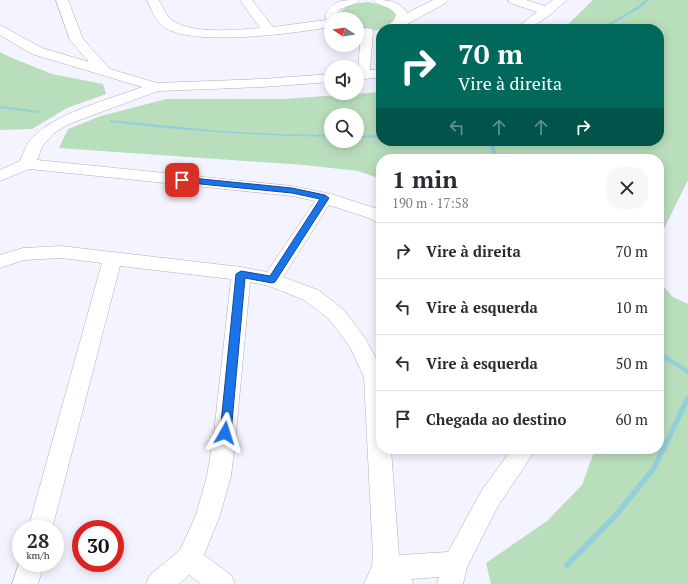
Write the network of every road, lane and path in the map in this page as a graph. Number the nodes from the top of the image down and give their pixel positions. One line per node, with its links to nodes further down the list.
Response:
1 (62, 0): 22 (street)
2 (153, 0): 20 (street)
3 (246, 0): 20 (street)
4 (353, 0): 9 (street)
5 (378, 0): 10 (street)
6 (442, 0): 11 (street)
7 (514, 0): 12 (street)
8 (561, 0): 12 (street)
9 (339, 2): 13 (street)
10 (397, 7): 11 (street); 15 (street)
11 (429, 7): 16 (street)
12 (546, 11): 17 (street)
13 (332, 12)
14 (324, 24): 20 (street)
15 (395, 24)
16 (398, 24)
17 (528, 24)
18 (0, 29): 23 (street)
19 (376, 31): 21 (street)
20 (270, 32)
21 (364, 32)
22 (68, 43): 23 (street); 24 (street)
23 (37, 51): 24 (street)
24 (107, 72): 28 (street)
25 (376, 73): 26 (street)
26 (364, 75)
27 (324, 79): 28 (street)
28 (156, 87): 29 (street)
29 (26, 164): 30 (street); 31 (street)
30 (0, 176)
31 (325, 198): 32 (street); 36 (street)
32 (376, 215)
33 (114, 258): 34 (street); 35 (street); 40 (street)
34 (1, 260)
35 (241, 274): 36 (street); 41 (street)
36 (272, 280): 37 (street)
37 (376, 393)
38 (380, 454): 44 (street)
39 (521, 454): 43 (street)
40 (42, 520)
41 (189, 559): 46 (street); 47 (street)
42 (28, 572): 45 (street)
43 (452, 574): 44 (street)
44 (389, 576)
45 (25, 584)
46 (159, 584)
47 (222, 584)

